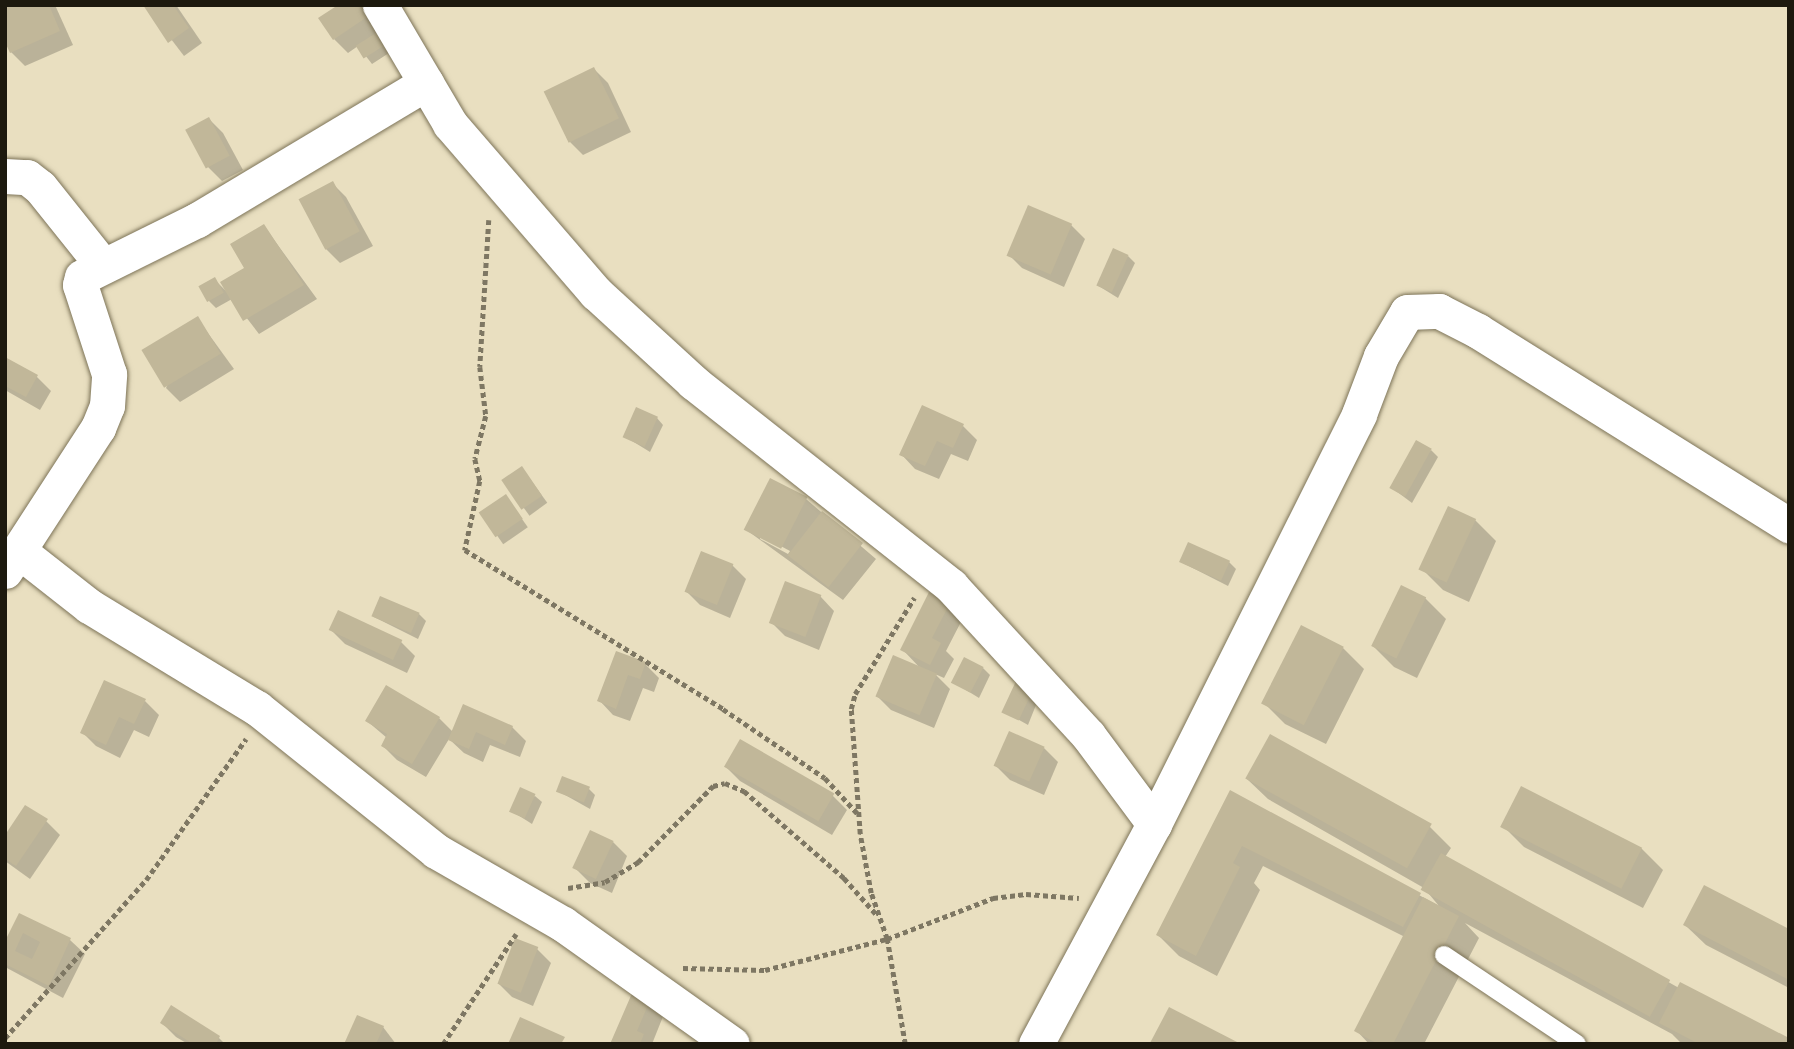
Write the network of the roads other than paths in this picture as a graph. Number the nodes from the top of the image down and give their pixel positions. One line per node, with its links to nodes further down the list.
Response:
1 (380, 5): 2 (street)
2 (426, 83): 4 (street); 7 (street)
3 (5, 176): 4 (street)
4 (103, 266): 6 (street)
5 (1785, 517): 7 (street)
6 (12, 561): 9 (street)
7 (1154, 824): 10 (street)
8 (1444, 955): 11 (lane)
9 (732, 1044)
10 (1036, 1044)
11 (1577, 1044)

